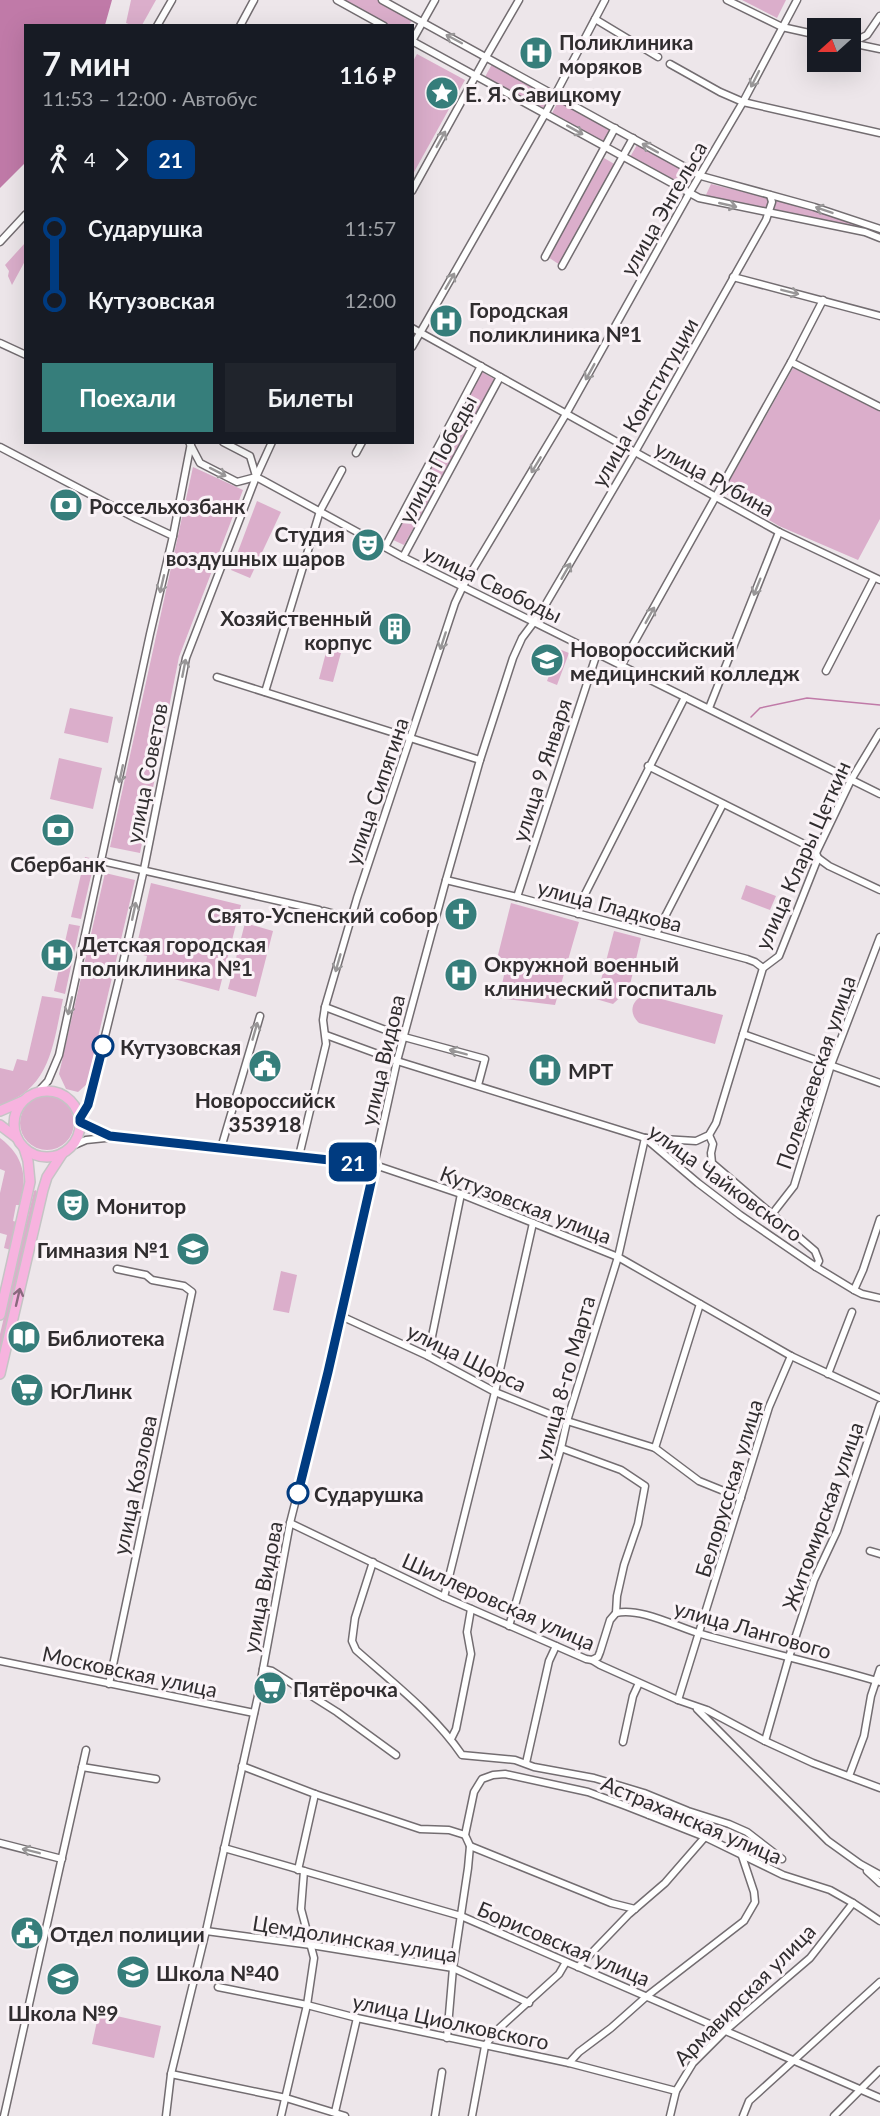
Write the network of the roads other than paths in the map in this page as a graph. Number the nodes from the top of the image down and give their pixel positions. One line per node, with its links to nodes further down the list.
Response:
1 (172, 0): 13 (street)
2 (254, 0): 14 (street)
3 (337, 0): 15 (street)
4 (382, 0): 12 (street)
5 (435, 0): 12 (street)
6 (519, 0): 23 (street)
7 (605, 0): 11 (street)
8 (727, 0): 16 (street)
9 (797, 0): 16 (street, улица Энгельса)
10 (880, 16): 19 (street)
11 (595, 19): 24 (street); 27 (street)
12 (423, 22): 18 (street); 23 (street, one-way to 12)
13 (158, 24)
14 (241, 24)
15 (380, 24)
16 (782, 27): 17 (street); 28 (street, улица Энгельса, one-way to 28)
17 (807, 33)
18 (414, 38)
19 (861, 38)
20 (414, 42): 26 (street)
21 (861, 45): 22 (street)
22 (880, 49)
23 (486, 57): 26 (street); 27 (street)
24 (658, 57)
25 (670, 64): 28 (street)
26 (475, 76): 29 (street); 36 (street, one-way to 26)
27 (555, 95): 29 (street); 30 (street)
28 (743, 102): 31 (street); 35 (street, улица Энгельса)
29 (545, 114): 33 (street, one-way to 33); 50 (street, one-way to 29)
30 (615, 128): 32 (street); 33 (street)
31 (880, 133)
32 (633, 138): 34 (street); 35 (street, one-way to 32)
33 (605, 146): 34 (street); 44 (street)
34 (624, 156): 37 (street); 45 (street)
35 (701, 176): 37 (street, улица Энгельса); 38 (street)
36 (414, 187)
37 (690, 192): 39 (street, one-way to 39); 58 (street, улица Энгельса, one-way to 58)
38 (770, 195): 39 (street, улица Конституции); 41 (street, one-way to 38)
39 (768, 214): 42 (street); 46 (street, улица Конституции)
40 (24, 216): 43 (street)
41 (880, 229)
42 (880, 237)
43 (0, 242)
44 (545, 257)
45 (562, 266)
46 (733, 277): 47 (street, one-way to 47); 65 (street, улица Конституции)
47 (823, 300): 48 (street); 54 (street)
48 (880, 316)
49 (414, 329): 50 (street, улица Рубина)
50 (421, 332): 52 (street); 55 (street, улица Рубина)
51 (0, 343): 53 (street)
52 (414, 344)
53 (24, 355)
54 (791, 362): 57 (street); 69 (street)
55 (482, 366): 56 (street, улица Рубина); 73 (street, улица Победы)
56 (500, 377): 58 (street, улица Рубина); 74 (street, улица Победы)
57 (880, 407)
58 (566, 414): 65 (street, улица Рубина); 76 (street, улица Энгельса, one-way to 76)
59 (192, 444): 68 (street, улица Свободы, one-way to 68)
60 (192, 444): 72 (street, улица Советов)
61 (227, 444): 68 (street)
62 (271, 444): 68 (street, улица Советов)
63 (361, 444): 66 (street)
64 (0, 447): 72 (street)
65 (635, 452): 69 (street, улица Рубина); 77 (street, улица Конституции, one-way to 65)
66 (356, 453)
67 (342, 470): 70 (street)
68 (256, 477): 70 (street, улица Свободы); 94 (street, улица Советов, one-way to 68)
69 (716, 497): 71 (street, улица Рубина); 79 (street, one-way to 69)
70 (320, 511): 73 (street, улица Свободы); 82 (street)
71 (779, 532): 75 (street, улица Рубина); 84 (street, one-way to 84)
72 (173, 536): 93 (street, улица Советов, one-way to 93)
73 (385, 547): 74 (street, улица Свободы)
74 (403, 557): 76 (street, улица Свободы)
75 (877, 579): 80 (street)
76 (463, 586): 77 (street, улица Свободы); 86 (street, улица Сипягина, one-way to 86)
77 (536, 621): 78 (street, улица Свободы); 87 (street, улица Видова)
78 (597, 653): 79 (street, улица Свободы); 97 (street, улица 9 Января)
79 (621, 666): 83 (street, улица Свободы)
80 (826, 671)
81 (217, 677): 82 (street)
82 (265, 692): 86 (street)
83 (685, 697): 84 (street, улица Свободы); 88 (street)
84 (709, 708): 89 (street, улица Свободы)
85 (880, 732): 89 (street, улица Клары Цеткин)
86 (412, 738): 87 (street); 99 (street, улица Сипягина)
87 (480, 760): 95 (street, улица Видова)
88 (648, 766): 91 (street); 98 (street)
89 (851, 780): 90 (street, улица Свободы); 92 (street, улица Клары Цеткин)
90 (880, 794)
91 (723, 804): 92 (street); 100 (street)
92 (817, 855): 96 (street); 102 (street, улица Клары Цеткин)
93 (102, 861): 94 (street); 112 (street, улица Советов, one-way to 112)
94 (144, 869): 99 (street); 114 (street, улица Советов, one-way to 94)
95 (446, 880): 97 (street, улица Гладкова); 107 (street, улица Видова)
96 (880, 890)
97 (517, 897): 98 (street, улица Гладкова)
98 (578, 914): 100 (street, улица Гладкова)
99 (350, 918): 103 (street, улица Сипягина, one-way to 103)
100 (656, 934): 102 (street, улица Гладкова)
101 (880, 937): 109 (street, Полежаевская улица)
102 (763, 968): 105 (street, улица Клары Цеткин)
103 (325, 1007): 106 (street); 107 (street)
104 (260, 1016): 121 (street, one-way to 104)
105 (743, 1034): 109 (street); 116 (street, улица Клары Цеткин)
106 (326, 1035): 108 (street, улица Чайковского); 123 (street)
107 (404, 1037): 108 (street, улица Видова); 111 (street, one-way to 107)
108 (397, 1061): 111 (street, улица Чайковского); 124 (street, улица Видова)
109 (831, 1065): 110 (street); 126 (street, Полежаевская улица)
110 (880, 1083)
111 (478, 1085): 118 (street, улица Чайковского)
112 (32, 1096): 113 (highway); 114 (highway); 119 (highway)
113 (0, 1111)
114 (80, 1120): 120 (highway); 120 (street)
115 (0, 1125): 119 (highway)
116 (709, 1135): 118 (street); 126 (street, улица Чайковского)
117 (129, 1138): 121 (street, Кутузовская улица)
118 (645, 1138): 129 (street, улица 8-го Марта); 130 (street, улица Чайковского)
119 (22, 1144): 122 (highway); 136 (highway)
120 (72, 1146): 122 (highway)
121 (221, 1148): 123 (street, Кутузовская улица)
122 (62, 1154): 140 (highway, one-way to 122)
123 (299, 1156): 124 (street, Кутузовская улица)
124 (375, 1165): 125 (street, Кутузовская улица); 137 (street, улица Видова)
125 (461, 1194): 128 (street, Кутузовская улица); 138 (street)
126 (773, 1213): 130 (street, улица Чайковского)
127 (880, 1219): 132 (street)
128 (533, 1223): 129 (street, Кутузовская улица); 142 (street)
129 (618, 1257): 134 (street, Кутузовская улица); 145 (street, улица 8-го Марта)
130 (816, 1267): 132 (street, улица Чайковского)
131 (117, 1269): 166 (street, улица Козлова)
132 (854, 1290): 133 (street, улица Чайковского)
133 (880, 1298)
134 (700, 1304): 139 (street, Кутузовская улица); 147 (street)
135 (852, 1312): 141 (street)
136 (0, 1315)
137 (341, 1316): 138 (street, улица Щорса); 149 (street, улица Видова)
138 (428, 1356): 142 (street, улица Щорса)
139 (791, 1356): 141 (street, Кутузовская улица); 148 (street, Белорусская улица)
140 (0, 1374)
141 (828, 1374): 143 (street, Кутузовская улица)
142 (495, 1392): 145 (street, улица Щорса); 153 (street)
143 (880, 1398)
144 (880, 1405): 159 (street, Житомирская улица)
145 (567, 1421): 146 (street, улица 8-го Марта); 147 (street, улица Щорса)
146 (561, 1448): 155 (street); 156 (street, улица 8-го Марта)
147 (655, 1448): 148 (street, улица Щорса)
148 (741, 1498): 157 (street, Белорусская улица)
149 (290, 1523): 152 (street, Шиллеровская улица); 162 (street, улица Видова)
150 (870, 1551): 151 (street)
151 (880, 1554)
152 (373, 1562): 153 (street, Шиллеровская улица); 170 (street, Астраханская улица)
153 (444, 1597): 154 (street, Шиллеровская улица)
154 (471, 1609): 156 (street, Шиллеровская улица); 170 (street)
155 (616, 1613): 157 (street, улица Лангового); 160 (street)
156 (509, 1626): 158 (street, Шиллеровская улица)
157 (700, 1633): 159 (street, улица Лангового); 167 (street, Белорусская улица)
158 (556, 1646): 160 (street, Шиллеровская улица); 175 (street)
159 (789, 1657): 164 (street, улица Лангового); 171 (street, Житомирская улица)
160 (592, 1660): 165 (street, Шиллеровская улица)
161 (0, 1661): 166 (street, Московская улица)
162 (263, 1669): 169 (street, улица Видова); 174 (street)
163 (880, 1669): 164 (street)
164 (878, 1681): 178 (street)
165 (639, 1683): 167 (street, Шиллеровская улица); 172 (street)
166 (108, 1684): 169 (street, Московская улица)
167 (678, 1700): 168 (street, Шиллеровская улица)
168 (696, 1708): 171 (street, Шиллеровская улица); 192 (street, Шиллеровская улица)
169 (254, 1713): 176 (street, улица Видова)
170 (451, 1739): 175 (street, Астраханская улица)
171 (765, 1741): 178 (street, Шиллеровская улица)
172 (623, 1742)
173 (86, 1750): 177 (street)
174 (396, 1755)
175 (526, 1763): 182 (street, Астраханская улица)
176 (242, 1766): 181 (street); 188 (street, улица Видова)
177 (82, 1767): 179 (street); 190 (street)
178 (849, 1776): 180 (street, Шиллеровская улица)
179 (156, 1779)
180 (880, 1788)
181 (315, 1794): 184 (street); 193 (street)
182 (657, 1800): 183 (street); 191 (street, Астраханская улица)
183 (649, 1815): 184 (street, Астраханская улица); 185 (street, Астраханская улица)
184 (465, 1835): 187 (street)
185 (705, 1837): 189 (street, Астраханская улица); 197 (street)
186 (0, 1843): 190 (street, one-way to 186)
187 (470, 1846): 197 (street); 198 (street)
188 (224, 1848): 193 (street, Борисовская улица); 200 (street, улица Видова)
189 (742, 1855): 196 (street, Астраханская улица); 207 (street)
190 (62, 1859): 224 (street)
191 (782, 1859)
192 (860, 1864): 194 (street); 195 (street)
193 (301, 1871): 198 (street, Борисовская улица); 201 (street)
194 (880, 1875)
195 (880, 1883)
196 (853, 1902): 199 (street, Астраханская улица); 211 (street, Армавирская улица)
197 (635, 1909): 203 (street)
198 (461, 1916): 202 (street, Борисовская улица); 204 (street)
199 (880, 1921)
200 (206, 1931): 201 (street, Цемдолинская улица); 218 (street, улица Видова)
201 (311, 1945): 204 (street, Цемдолинская улица); 209 (street)
202 (566, 1962): 203 (street, Борисовская улица); 208 (street)
203 (578, 1967): 207 (street, Борисовская улица)
204 (453, 1968): 208 (street, Цемдолинская улица); 212 (street)
205 (880, 1982): 214 (street)
206 (219, 1987): 209 (street, улица Циолковского)
207 (647, 1996): 211 (street, Борисовская улица); 215 (street)
208 (529, 2003): 213 (street)
209 (307, 2005): 210 (street, улица Циолковского); 221 (street)
210 (357, 2018): 212 (street, улица Циолковского); 223 (street)
211 (726, 2030): 214 (street, Борисовская улица); 220 (street, Армавирская улица)
212 (447, 2038): 213 (street, улица Циолковского)
213 (485, 2046): 215 (street, улица Циолковского); 229 (street)
214 (795, 2060): 219 (street, Борисовская улица); 231 (street)
215 (569, 2063): 220 (street, улица Циолковского)
216 (880, 2070): 219 (street)
217 (442, 2072): 228 (street)
218 (171, 2074): 221 (street); 225 (street, улица Видова)
219 (860, 2089): 222 (street, Борисовская улица); 232 (street)
220 (676, 2091): 230 (street, Армавирская улица)
221 (286, 2098): 223 (street); 226 (street)
222 (880, 2098)
223 (335, 2112): 227 (street)
224 (4, 2116)
225 (166, 2116)
226 (281, 2116)
227 (344, 2116)
228 (435, 2116)
229 (472, 2116)
230 (670, 2116)
231 (743, 2116)
232 (834, 2116)

